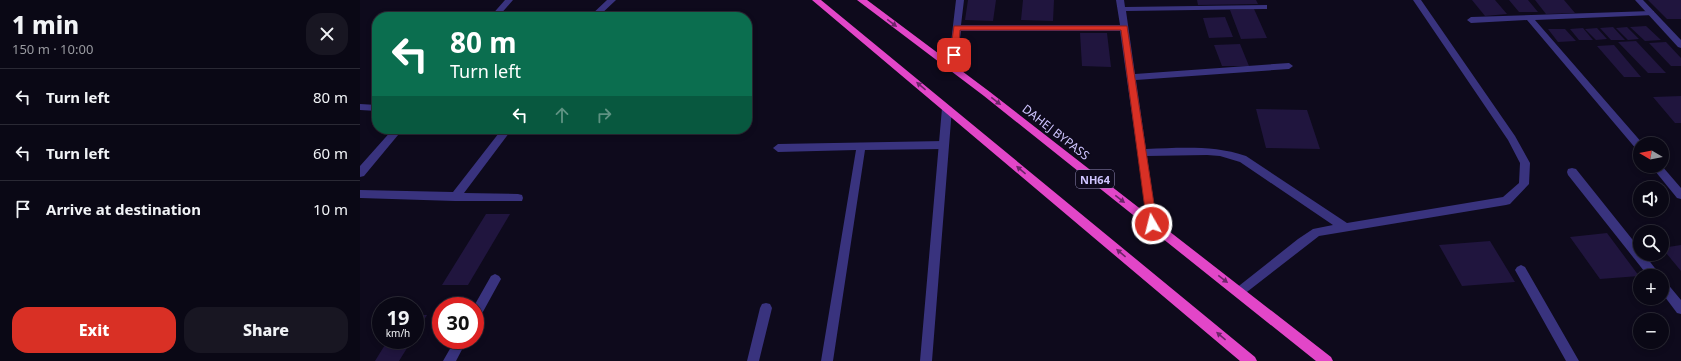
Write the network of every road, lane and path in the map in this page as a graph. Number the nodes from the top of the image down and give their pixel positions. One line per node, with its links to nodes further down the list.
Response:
1 (509, 0): 10 (street)
2 (612, 0): 11 (street)
3 (816, 0): 23 (highway, one-way to 3)
4 (861, 0): 19 (highway, DAHEJ BYPASS / NH64, one-way to 19)
5 (960, 0): 15 (street)
6 (1417, 0): 39 (street)
7 (1639, 0): 12 (street)
8 (1121, 4): 9 (street); 16 (street)
9 (1264, 7)
10 (498, 12)
11 (599, 12)
12 (1651, 13): 13 (street); 17 (street)
13 (1529, 18): 14 (street); 26 (street)
14 (1471, 20)
15 (957, 28): 16 (street); 19 (street)
16 (1124, 28): 20 (street)
17 (1681, 45)
18 (1289, 66): 20 (street)
19 (952, 68): 38 (highway, DAHEJ BYPASS / NH64, one-way to 38)
20 (1131, 77): 30 (street)
21 (360, 107): 22 (street)
22 (372, 108)
23 (947, 108): 27 (street); 53 (highway, one-way to 23)
24 (394, 134): 32 (street)
25 (502, 134): 36 (street)
26 (1633, 139)
27 (944, 145): 28 (street); 52 (street)
28 (861, 146): 29 (street); 51 (street)
29 (778, 148)
30 (1142, 153): 38 (street); 39 (street)
31 (1572, 172): 40 (street)
32 (360, 173)
33 (1662, 173): 35 (street)
34 (360, 194): 36 (street)
35 (1681, 195)
36 (455, 197): 37 (street)
37 (518, 198)
38 (1152, 224): 43 (highway, DAHEJ BYPASS / NH64, one-way to 43)
39 (1346, 228): 43 (street)
40 (1649, 269)
41 (1521, 270): 55 (street)
42 (495, 278): 45 (street)
43 (1239, 292): 54 (highway, DAHEJ BYPASS / NH64)
44 (1669, 292): 46 (street)
45 (484, 298)
46 (1679, 303)
47 (766, 308): 50 (street)
48 (456, 349): 49 (street)
49 (449, 361)
50 (753, 361)
51 (827, 361)
52 (926, 361)
53 (1250, 361)
54 (1326, 361)
55 (1573, 361)

